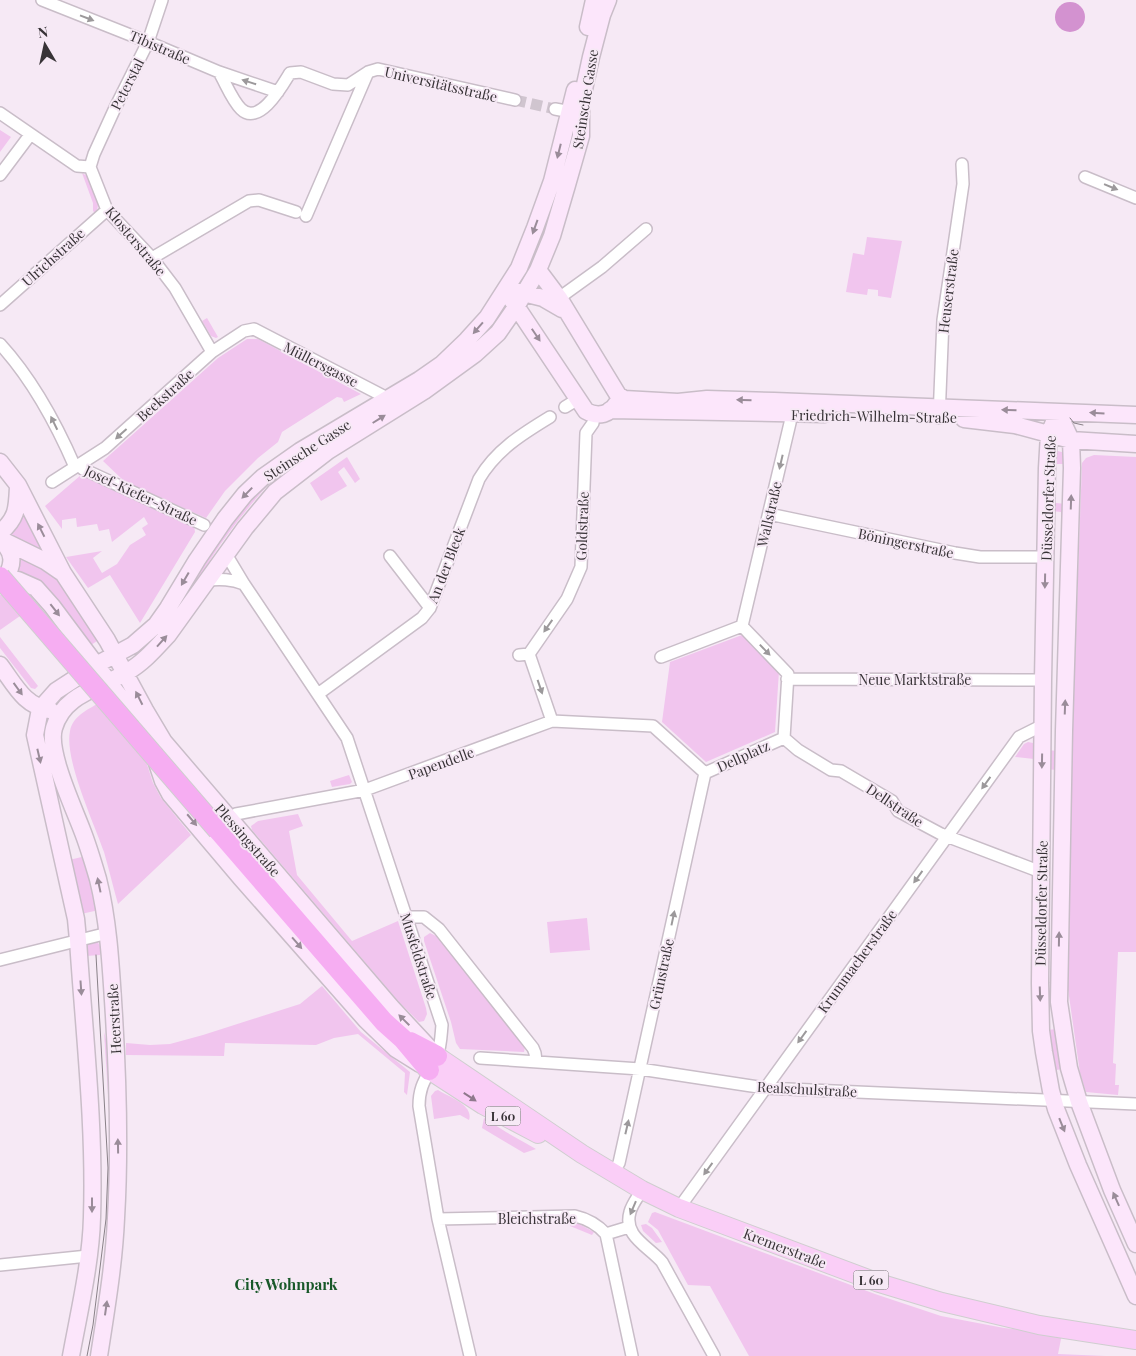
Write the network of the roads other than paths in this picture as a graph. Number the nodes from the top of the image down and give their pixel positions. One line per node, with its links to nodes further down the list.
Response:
1 (42, 0): 5 (street, Tibistraße, one-way to 5)
2 (162, 0): 5 (street, Peterstal)
3 (594, 0): 10 (main road, Steinsche Gasse)
4 (608, 0): 10 (main road, Steinsche Gasse)
5 (148, 42): 6 (street, Tibistraße); 14 (street, Peterstal)
6 (219, 72): 8 (street, Tibistraße, one-way to 6); 8 (street)
7 (368, 72): 8 (street); 9 (street, Universitätsstraße); 20 (street)
8 (278, 92)
9 (515, 100)
10 (568, 111): 21 (main road, Steinsche Gasse); 22 (main road, Steinsche Gasse, one-way to 22)
11 (0, 114): 12 (street)
12 (30, 135): 14 (street); 15 (street)
13 (962, 164): 35 (street, Heuserstraße)
14 (90, 167): 18 (street, Klosterstraße)
15 (0, 175)
16 (1085, 177): 17 (street, one-way to 17)
17 (1136, 198)
18 (107, 210): 20 (street, Klosterstraße); 24 (street, Ulrichstraße)
19 (646, 229): 25 (street)
20 (152, 258): 29 (street, Klosterstraße)
21 (538, 270): 23 (main road, Steinsche Gasse); 25 (main road)
22 (507, 289): 23 (main road); 26 (main road); 31 (main road, Steinsche Gasse, one-way to 31)
23 (525, 293): 25 (main road); 26 (main road, Steinsche Gasse)
24 (0, 305)
25 (562, 305): 30 (main road)
26 (516, 308): 34 (main road, one-way to 34); 50 (main road, Steinsche Gasse, one-way to 26)
27 (254, 329): 29 (street, Beekstraße); 31 (street, Müllersgasse)
28 (0, 344): 42 (street, one-way to 28)
29 (212, 352): 42 (street, Beekstraße, one-way to 42)
30 (621, 397): 32 (main road, Friedrich-Wilhelm-Straße, one-way to 30); 34 (main road)
31 (388, 398): 59 (main road, Steinsche Gasse, one-way to 59)
32 (792, 408): 34 (main road, Friedrich-Wilhelm-Straße); 35 (main road, Friedrich-Wilhelm-Straße); 45 (street, Wallstraße, one-way to 45)
33 (1058, 412): 35 (main road, Friedrich-Wilhelm-Straße, one-way to 35); 36 (main road, Friedrich-Wilhelm-Straße, one-way to 33); 38 (main road, Düsseldorfer Straße); 39 (main road, Düsseldorfer Straße)
34 (602, 413): 70 (street, Goldstraße, one-way to 70)
35 (939, 413): 38 (main road, Friedrich-Wilhelm-Straße)
36 (1136, 415)
37 (550, 417): 57 (street, An der Bleek)
38 (1049, 434): 39 (main road, Friedrich-Wilhelm-Straße); 52 (main road, Düsseldorfer Straße)
39 (1071, 440): 40 (main road, Friedrich-Wilhelm-Straße); 89 (main road, Düsseldorfer Straße, one-way to 39)
40 (1136, 444)
41 (0, 462): 44 (main road, L 60)
42 (76, 466): 43 (street, Beekstraße); 46 (street, Josef-Kiefer-Straße)
43 (52, 482)
44 (18, 485): 47 (main road); 53 (main road, Plessingstraße / L 60, one-way to 44)
45 (769, 514): 52 (street, Böningerstraße); 58 (street, Wallstraße)
46 (204, 524)
47 (0, 533)
48 (0, 540): 53 (main road, Plessingstraße); 54 (main road)
49 (0, 545): 54 (main road)
50 (226, 554): 55 (main road, Steinsche Gasse); 56 (street, Musfeldstraße)
51 (390, 556): 57 (street)
52 (1046, 557): 65 (main road, Düsseldorfer Straße, one-way to 65)
53 (63, 573): 59 (main road, Plessingstraße / L 60)
54 (1, 576): 61 (main road, one-way to 61); 76 (highway, Plessingstraße, bridge)
55 (207, 580): 56 (street); 63 (main road, Steinsche Gasse, one-way to 55)
56 (244, 584): 67 (street, Musfeldstraße)
57 (430, 608): 67 (street, An der Bleek)
58 (742, 626): 60 (street); 64 (street, one-way to 64)
59 (116, 654): 61 (main road, Steinsche Gasse); 63 (main road, Plessingstraße / L 60)
60 (661, 656)
61 (96, 665): 66 (main road); 68 (main road, Steinsche Gasse)
62 (1, 668): 68 (main road, one-way to 68)
63 (126, 673): 66 (main road, Steinsche Gasse); 76 (main road, Plessingstraße / L 60, one-way to 63)
64 (788, 676): 65 (street, Neue Marktstraße); 73 (street, Dellplatz)
65 (1043, 680): 71 (main road, Düsseldorfer Straße)
66 (108, 682): 69 (main road, Steinsche Gasse); 85 (main road, L 60, one-way to 85)
67 (318, 694): 75 (street, Musfeldstraße)
68 (40, 708): 69 (main road); 81 (main road, one-way to 81)
69 (60, 712): 80 (main road, Heerstraße, one-way to 69)
70 (552, 721): 72 (street, Papendelle); 75 (street, Papendelle)
71 (1043, 725): 77 (street, Krummacherstraße, one-way to 77); 78 (main road, Düsseldorfer Straße, one-way to 78)
72 (652, 726): 74 (street, Dellplatz)
73 (784, 738): 74 (street, Dellplatz); 77 (street, Dellstraße)
74 (705, 773): 86 (street, Grünstraße, one-way to 74)
75 (365, 790): 76 (street, Papendelle); 79 (street, Musfeldstraße)
76 (223, 824): 85 (main road, Plessingstraße / L 60, one-way to 76); 85 (highway, Plessingstraße)
77 (947, 837): 78 (street, Dellstraße); 87 (street, Krummacherstraße, one-way to 87)
78 (1041, 872): 88 (main road, Düsseldorfer Straße, one-way to 88)
79 (406, 917): 84 (street); 85 (street, Musfeldstraße)
80 (108, 933): 81 (street); 105 (main road, Heerstraße, one-way to 80)
81 (78, 940): 82 (street); 98 (main road, one-way to 98)
82 (0, 960)
83 (480, 1058): 84 (street, Realschulstraße)
84 (536, 1061): 86 (street, Realschulstraße)
85 (433, 1063): 91 (main road, Kremerstraße / L 60); 94 (street, Musfeldstraße)
86 (640, 1068): 87 (street, Realschulstraße); 91 (street, Grünstraße, one-way to 86)
87 (765, 1088): 88 (street, Realschulstraße); 93 (street, Krummacherstraße, one-way to 93)
88 (1054, 1101): 89 (street, Realschulstraße); 100 (main road, Düsseldorfer Straße, one-way to 100)
89 (1079, 1102): 90 (street, Realschulstraße); 97 (main road, Düsseldorfer Straße, one-way to 89)
90 (1136, 1104)
91 (613, 1173): 92 (main road, Kremerstraße / L 60)
92 (642, 1190): 93 (main road, Kremerstraße / L 60); 95 (street, one-way to 95)
93 (679, 1208): 101 (main road, Kremerstraße / L 60)
94 (438, 1219): 96 (street, Bleichstraße); 106 (street, Musfeldstraße)
95 (629, 1226): 96 (street); 108 (street)
96 (606, 1234): 107 (street)
97 (1136, 1244)
98 (88, 1256): 99 (street); 104 (main road)
99 (0, 1265)
100 (1136, 1296)
101 (1000, 1314): 102 (main road, Kremerstraße / L 60); 103 (main road, Kremerstraße / L 60)
102 (1136, 1328)
103 (1136, 1340)
104 (71, 1356)
105 (99, 1356)
106 (470, 1356)
107 (632, 1356)
108 (714, 1356)

